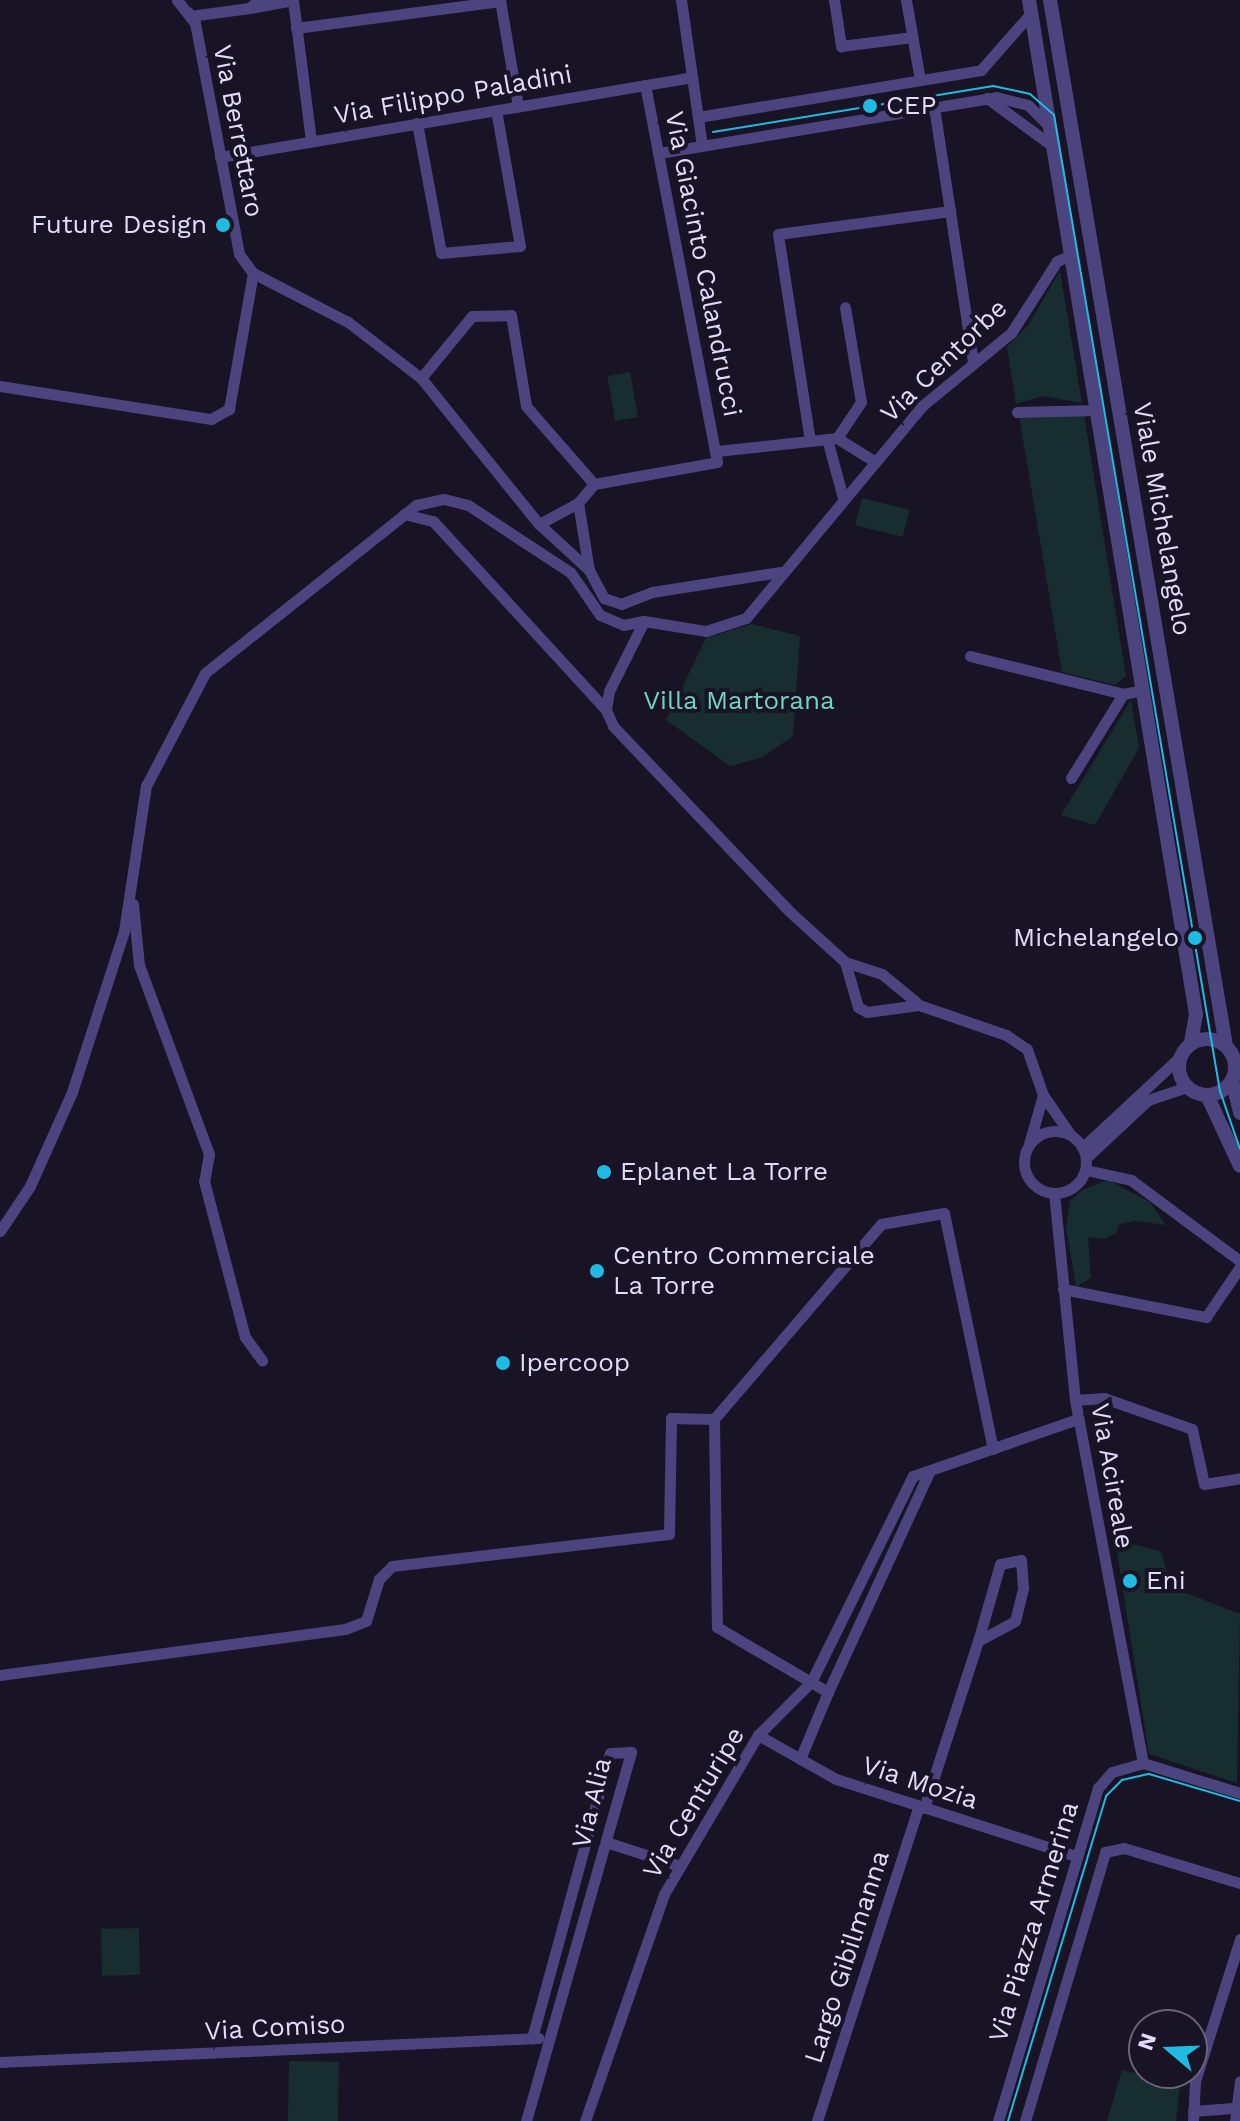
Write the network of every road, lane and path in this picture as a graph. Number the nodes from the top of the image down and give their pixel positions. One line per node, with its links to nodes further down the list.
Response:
1 (177, 0): 12 (street, Via Berrettaro)
2 (185, 0): 12 (street)
3 (259, 0): 11 (street)
4 (293, 0): 11 (street); 13 (street)
5 (681, 0): 15 (street)
6 (834, 0): 14 (street)
7 (906, 0): 14 (street)
8 (1050, 0): 62 (street, Viale Michelangelo)
9 (500, 1): 13 (street); 19 (street)
10 (1030, 6): 16 (street); 24 (street, Viale Michelangelo)
11 (249, 8): 12 (street)
12 (190, 16): 28 (street, Via Berrettaro)
13 (296, 28): 25 (street)
14 (912, 37): 16 (street)
15 (692, 77): 17 (street, Via Filippo Paladini); 22 (street)
16 (920, 80): 22 (street)
17 (645, 85): 19 (street, Via Filippo Paladini); 27 (street, Via Giacinto Calandrucci)
18 (987, 98): 20 (street); 24 (street); 24 (street)
19 (518, 106): 21 (street, Via Filippo Paladini)
20 (934, 107): 26 (street); 29 (street)
21 (496, 110): 23 (street, Via Filippo Paladini); 23 (street)
22 (698, 117): 26 (street)
23 (417, 123): 25 (street, Via Filippo Paladini)
24 (1053, 140): 30 (street, Viale Michelangelo)
25 (311, 141): 28 (street, Via Filippo Paladini)
26 (702, 145): 27 (street)
27 (659, 153): 40 (street, Via Giacinto Calandrucci)
28 (220, 157): 31 (street, Via Berrettaro)
29 (950, 211): 33 (street); 39 (street)
30 (1072, 255): 33 (street, Via Centorbe); 36 (street, Viale Michelangelo)
31 (253, 273): 34 (street); 35 (street)
32 (845, 307): 38 (street)
33 (973, 361): 41 (street, Via Centorbe)
34 (421, 378): 42 (street); 46 (street)
35 (0, 386)
36 (1097, 410): 37 (street); 51 (street, Viale Michelangelo)
37 (1017, 412)
38 (832, 438): 39 (street); 41 (street); 43 (street)
39 (810, 441): 40 (street)
40 (717, 451): 42 (street)
41 (874, 461): 43 (street, Via Centorbe)
42 (594, 484): 44 (street)
43 (843, 498): 48 (street, Via Centorbe)
44 (578, 503): 46 (street); 47 (street)
45 (404, 514): 49 (street, Via Centorbe); 53 (street); 55 (street, Via Centorbe)
46 (539, 524): 47 (street)
47 (589, 570): 48 (street)
48 (780, 572): 49 (street, Via Centorbe)
49 (644, 621): 53 (street)
50 (970, 656): 52 (street)
51 (1143, 690): 52 (street); 63 (street, Viale Michelangelo)
52 (1123, 694): 54 (street)
53 (606, 710): 56 (street)
54 (1071, 778)
55 (131, 888): 74 (street); 77 (street)
56 (845, 962): 57 (street); 59 (street)
57 (872, 971): 58 (street); 59 (street)
58 (889, 980): 60 (street); 61 (street)
59 (852, 990): 61 (street)
60 (919, 1005): 61 (street); 66 (street)
61 (878, 1010)
62 (1226, 1046): 63 (street); 64 (street)
63 (1186, 1049): 65 (street); 71 (street)
64 (1232, 1080): 67 (street); 68 (street)
65 (1187, 1087): 67 (street); 71 (street)
66 (1043, 1095): 69 (street); 70 (street)
67 (1207, 1095): 72 (street)
68 (1240, 1113)
69 (1071, 1135): 70 (street); 71 (street)
70 (1029, 1144): 73 (street)
71 (1085, 1158): 73 (street); 75 (street)
72 (1240, 1166)
73 (1054, 1193): 76 (street, Via Acireale)
74 (0, 1231)
75 (1240, 1264): 76 (street)
76 (1063, 1289): 78 (street, Via Acireale)
77 (262, 1360)
78 (1075, 1400): 80 (street, Via Acireale); 83 (street)
79 (714, 1419): 81 (street); 85 (street); 86 (street)
80 (1078, 1419): 81 (street); 90 (street, Via Acireale)
81 (993, 1449): 82 (street)
82 (930, 1470): 86 (street, Via Centuripe); 87 (street)
83 (1240, 1478)
84 (978, 1641): 84 (street, Largo Gibilmanna); 92 (street, Largo Gibilmanna)
85 (0, 1675)
86 (811, 1682): 87 (street); 88 (street, Via Centuripe)
87 (828, 1692): 89 (street)
88 (758, 1735): 89 (street, Via Mozia); 95 (street, Via Centuripe)
89 (800, 1759): 92 (street, Via Mozia)
90 (1143, 1763): 91 (street); 94 (street, Via Piazza Armerina)
91 (1240, 1793)
92 (921, 1807): 94 (street, Via Mozia); 106 (street, Largo Gibilmanna)
93 (606, 1842): 95 (street); 98 (street, Via Alia); 99 (street, Via Alia)
94 (1076, 1856): 107 (street, Via Piazza Armerina)
95 (680, 1866): 105 (street, Via Centuripe)
96 (1240, 1883): 108 (street, Via Piazza Armerina)
97 (1240, 1939): 103 (street)
98 (551, 2036): 99 (street, Via Comiso); 104 (street, Via Alia)
99 (532, 2039): 100 (street, Via Comiso)
100 (0, 2062)
101 (1240, 2081): 102 (street)
102 (1233, 2108): 103 (street); 109 (street)
103 (1193, 2116)
104 (526, 2121)
105 (585, 2121)
106 (817, 2121)
107 (998, 2121)
108 (1025, 2121)
109 (1235, 2121)

